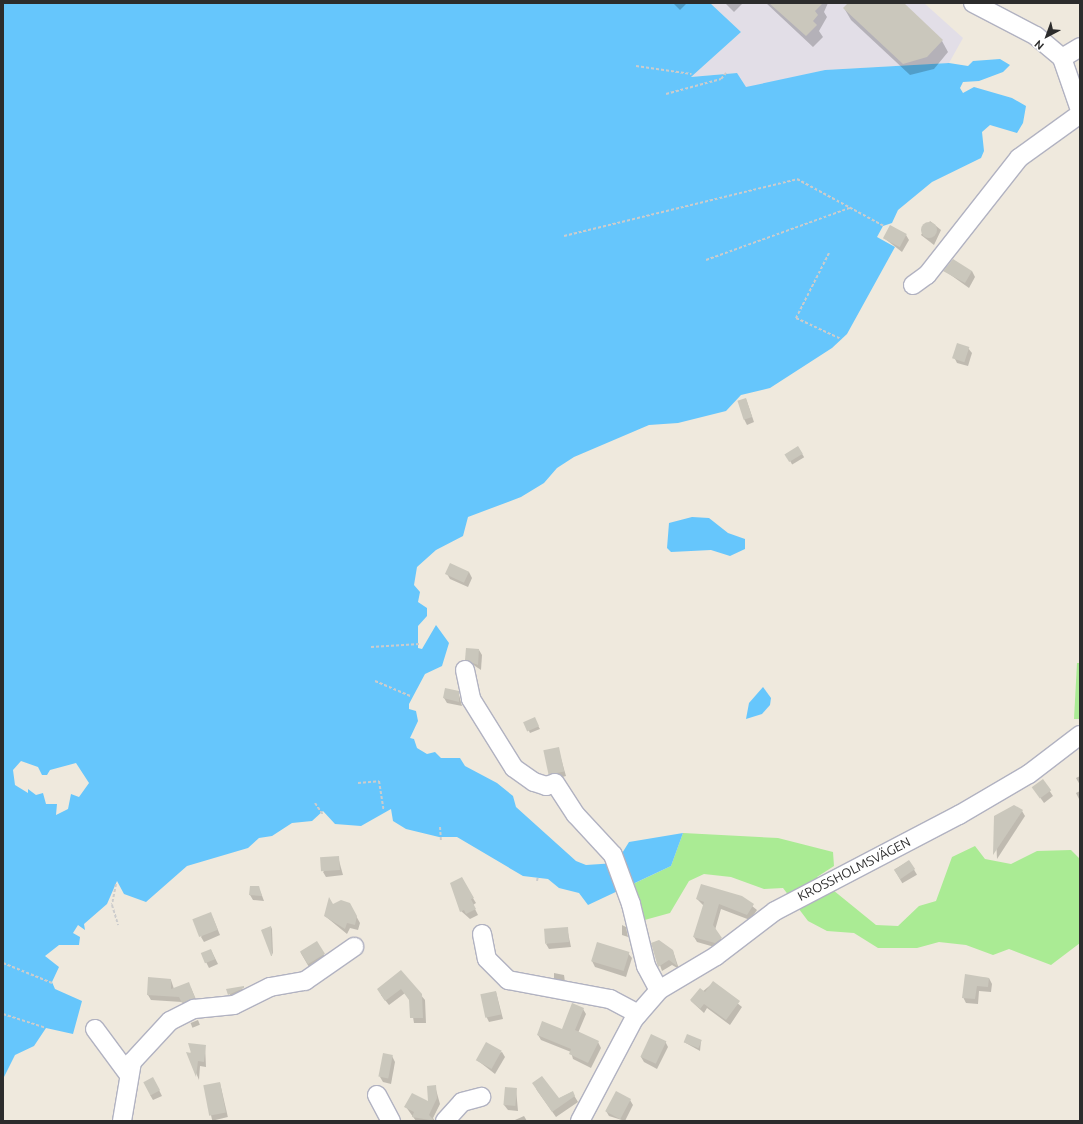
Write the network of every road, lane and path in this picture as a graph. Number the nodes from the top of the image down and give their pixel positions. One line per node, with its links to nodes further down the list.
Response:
1 (973, 3): 3 (street)
2 (1080, 48): 3 (street)
3 (1062, 58): 8 (street)
4 (636, 66): 6 (path)
5 (726, 73): 7 (path)
6 (691, 74)
7 (666, 94)
8 (1080, 110)
9 (1080, 114): 15 (street)
10 (850, 208): 11 (path); 12 (path); 14 (path)
11 (884, 226)
12 (564, 236)
13 (829, 253): 16 (path)
14 (706, 260)
15 (912, 285)
16 (841, 339)
17 (420, 644): 18 (path)
18 (371, 647)
19 (465, 670): 37 (street)
20 (375, 681): 21 (path)
21 (412, 696)
22 (1080, 736): 37 (street, KROSSHOLMSVÄGEN)
23 (358, 783): 25 (path)
24 (314, 803): 26 (path)
25 (384, 811)
26 (323, 815)
27 (440, 828): 28 (path)
28 (441, 841)
29 (538, 876): 30 (path)
30 (537, 881)
31 (116, 884): 32 (path)
32 (118, 925)
33 (482, 934): 39 (street)
34 (354, 947): 42 (street)
35 (3, 963): 36 (path)
36 (52, 983)
37 (659, 990): 39 (street, KROSSHOLMSVÄGEN)
38 (3, 1014): 40 (path)
39 (638, 1014): 48 (street, KROSSHOLMSVÄGEN)
40 (46, 1028)
41 (95, 1029): 42 (street)
42 (129, 1075): 45 (street)
43 (377, 1095): 46 (street)
44 (481, 1097): 47 (street)
45 (122, 1121)
46 (391, 1121)
47 (446, 1121)
48 (580, 1121)

